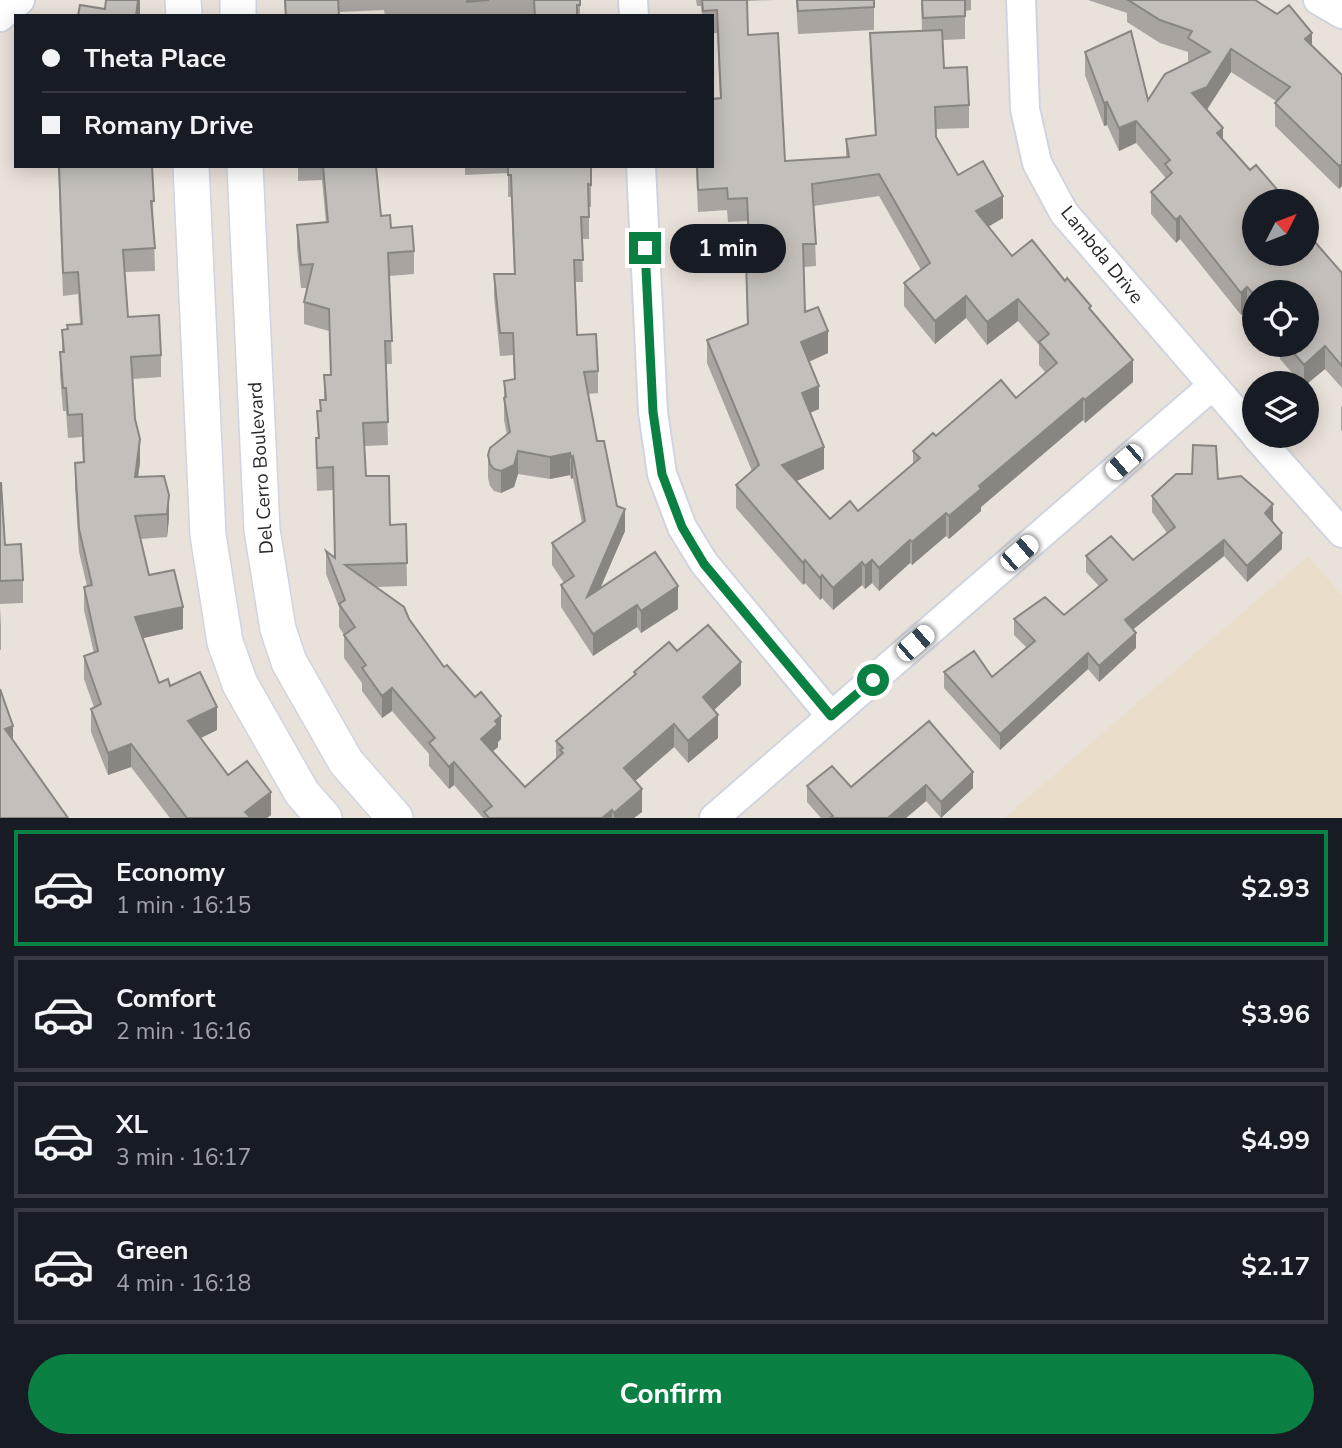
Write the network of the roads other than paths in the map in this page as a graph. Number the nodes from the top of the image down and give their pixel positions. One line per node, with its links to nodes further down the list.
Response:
1 (20, 0): 5 (street)
2 (1021, 0): 9 (street, Lambda Drive)
3 (1318, 0): 4 (street)
4 (1342, 14)
5 (0, 17)
6 (191, 168): 14 (street)
7 (245, 168): 15 (street, Del Cerro Boulevard)
8 (641, 168): 13 (street)
9 (1212, 386): 10 (street, Lambda Drive); 13 (street)
10 (1242, 419)
11 (1267, 448): 12 (street, Lambda Drive)
12 (1342, 533)
13 (831, 716): 16 (street)
14 (324, 818)
15 (395, 818)
16 (714, 818)

